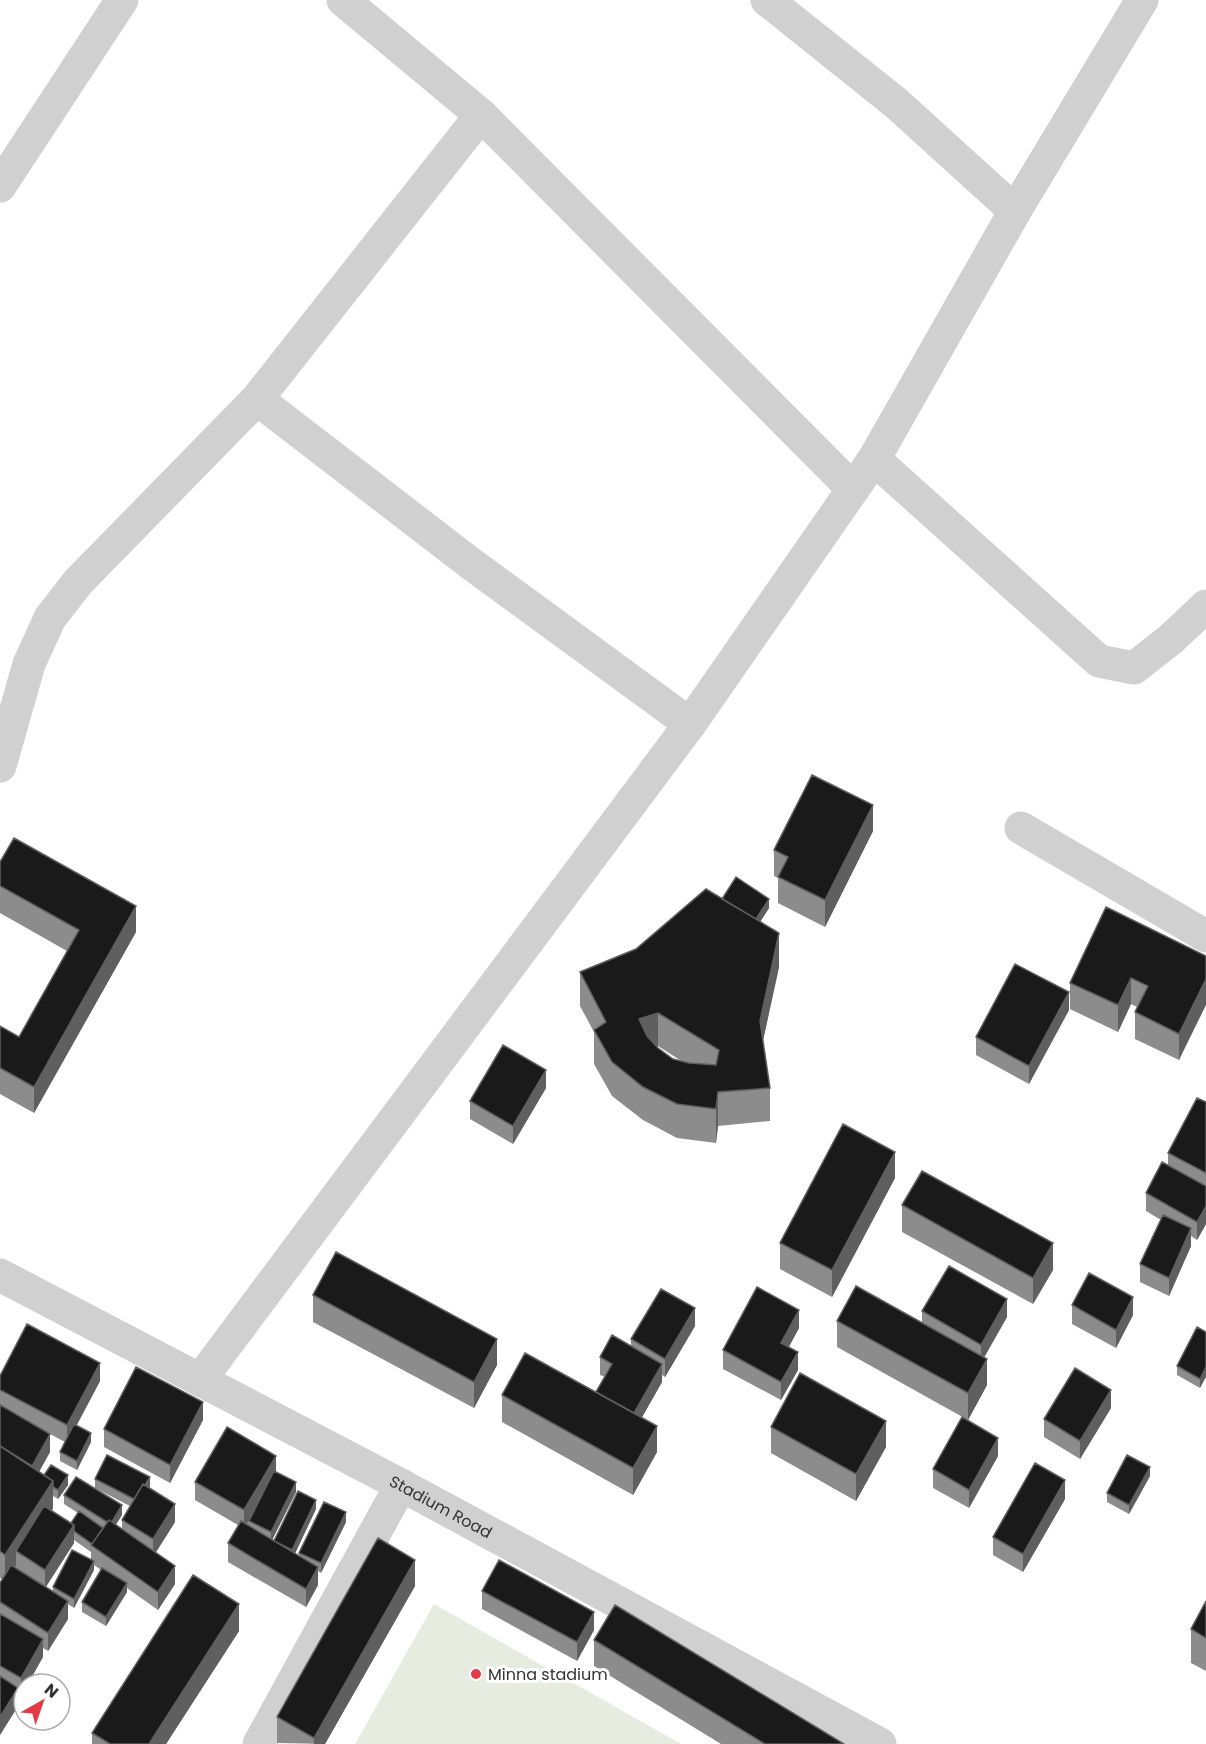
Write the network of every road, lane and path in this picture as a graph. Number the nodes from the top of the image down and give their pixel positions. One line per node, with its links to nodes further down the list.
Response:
1 (122, 0): 6 (street)
2 (344, 0): 5 (street)
3 (767, 0): 7 (street)
4 (1142, 0): 7 (street)
5 (481, 115): 8 (street); 10 (street)
6 (0, 186)
7 (1015, 212): 9 (street)
8 (257, 399): 12 (street); 13 (street)
9 (874, 459): 10 (street); 11 (street)
10 (853, 489): 12 (street)
11 (1206, 606)
12 (690, 724): 17 (street)
13 (0, 766)
14 (1021, 828): 15 (street)
15 (1206, 936)
16 (0, 1275): 17 (street, Stadium Road)
17 (200, 1380): 18 (street, Stadium Road)
18 (401, 1485): 19 (street); 20 (street, Stadium Road)
19 (259, 1744)
20 (880, 1744)

